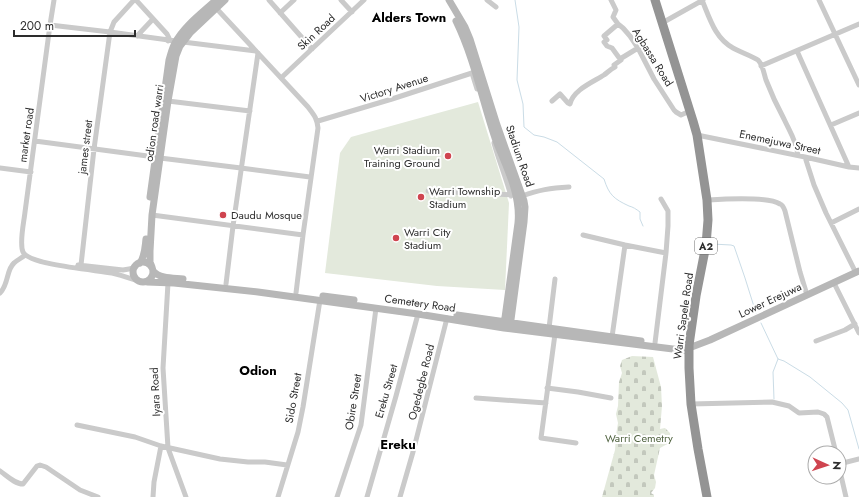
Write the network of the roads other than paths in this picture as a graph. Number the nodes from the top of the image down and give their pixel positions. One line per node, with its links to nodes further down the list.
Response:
1 (54, 0): 23 (street, market road)
2 (135, 0): 19 (street); 24 (street)
3 (225, 0): 15 (main road, odion road warri)
4 (269, 0): 18 (street)
5 (294, 0): 18 (street)
6 (340, 0): 17 (street)
7 (364, 0): 17 (street, Skin Road)
8 (444, 0): 34 (main road, Stadium Road)
9 (449, 0): 58 (main road, Stadium Road)
10 (487, 0): 16 (street)
11 (611, 0): 21 (street, Agbassa Road)
12 (655, 0): 20 (highway, Warri Sapele Road / A2)
13 (703, 0): 20 (street); 33 (street)
14 (819, 0): 25 (street)
15 (214, 3): 27 (main road, odion road warri); 31 (street)
16 (496, 7)
17 (352, 12): 29 (street, Skin Road)
18 (280, 13): 29 (street)
19 (153, 19): 26 (street); 27 (street)
20 (662, 23): 40 (highway, Warri Sapele Road / A2)
21 (618, 24): 28 (street, Agbassa Road); 32 (street)
22 (859, 24): 25 (street)
23 (50, 25): 24 (street); 45 (street, market road)
24 (110, 32): 26 (street); 46 (street, james street)
25 (835, 34): 30 (street); 36 (street)
26 (137, 36): 27 (street)
27 (176, 42): 31 (street); 37 (main road, odion road warri); 49 (main road, odion road warri)
28 (638, 48): 32 (street); 40 (street, Agbassa Road)
29 (312, 49): 35 (street, Skin Road)
30 (797, 51): 33 (street); 43 (street)
31 (257, 52): 35 (street); 39 (street)
32 (620, 59): 38 (street)
33 (761, 66): 47 (street)
34 (474, 73): 42 (street, Victory Avenue); 58 (main road, Stadium Road)
35 (281, 78): 42 (street)
36 (859, 85)
37 (168, 101): 39 (street); 49 (main road, odion road warri)
38 (552, 101)
39 (250, 111): 52 (street)
40 (690, 111): 44 (highway, Warri Sapele Road / A2)
41 (859, 113): 43 (street)
42 (318, 121): 55 (street)
43 (830, 125): 50 (street)
44 (697, 136): 47 (street, Enemejuwa Street); 60 (highway, Warri Sapele Road / A2)
45 (35, 141): 46 (street); 54 (street, market road)
46 (94, 149): 49 (street); 71 (street, james street)
47 (798, 155): 48 (street, Enemejuwa Street)
48 (805, 157): 50 (street, Enemejuwa Street); 63 (street)
49 (157, 158): 52 (street); 62 (main road, odion road warri); 72 (main road, odion road warri)
50 (849, 167): 53 (street, Enemejuwa Street)
51 (0, 168): 54 (street)
52 (241, 168): 55 (street); 64 (street)
53 (859, 168)
54 (31, 172): 69 (street, market road)
55 (310, 177): 65 (street)
56 (569, 187): 58 (street)
57 (428, 190): 58 (street)
58 (517, 196): 89 (main road, Stadium Road)
59 (660, 199): 68 (street)
60 (707, 200): 83 (street); 96 (highway, Warri Sapele Road / A2)
61 (859, 209): 63 (street)
62 (152, 215): 64 (street); 73 (main road, odion road warri)
63 (831, 223): 74 (street)
64 (233, 226): 65 (street); 80 (street)
65 (303, 235): 82 (street)
66 (583, 235): 67 (street)
67 (625, 245): 68 (street); 93 (street)
68 (666, 253): 95 (street)
69 (25, 255): 70 (street); 81 (street)
70 (41, 262): 71 (street); 76 (street)
71 (81, 265): 72 (street)
72 (138, 265): 73 (main road); 76 (main road)
73 (153, 269): 77 (main road); 80 (main road, Cemetery Road)
74 (858, 272): 79 (main road, Lower Erejuwa)
75 (555, 279): 90 (street)
76 (138, 281): 77 (main road)
77 (147, 282): 78 (main road, Cemetery Road)
78 (168, 283): 84 (main road, Cemetery Road); 106 (street, Iyara Road)
79 (834, 283): 83 (main road, Lower Erejuwa); 88 (street)
80 (226, 284): 82 (main road, Cemetery Road)
81 (0, 293)
82 (296, 293): 89 (main road, Cemetery Road)
83 (807, 295): 96 (main road, Lower Erejuwa)
84 (320, 300): 85 (main road, Cemetery Road); 109 (street, Sido Street)
85 (376, 308): 86 (main road, Cemetery Road); 116 (street, Obire Street)
86 (418, 314): 87 (main road, Cemetery Road); 117 (street, Ereku Street)
87 (447, 318): 89 (main road, Cemetery Road); 118 (street, Ogedegbe Road)
88 (855, 324): 91 (street); 94 (street)
89 (507, 325): 90 (main road, Cemetery Road); 92 (main road, Cemetery Road)
90 (549, 328): 93 (main road, Cemetery Road)
91 (859, 333)
92 (555, 334): 96 (main road, Cemetery Road); 97 (street)
93 (612, 337): 95 (main road, Cemetery Road)
94 (816, 340)
95 (655, 343): 96 (main road, Cemetery Road)
96 (689, 348): 101 (highway, Warri Sapele Road / A2)
97 (547, 388): 99 (street); 100 (street)
98 (476, 398): 100 (street)
99 (611, 398)
100 (546, 403): 103 (street)
101 (691, 404): 104 (street); 119 (highway, Warri Sapele Road / A2)
102 (77, 425): 105 (street)
103 (576, 443)
104 (834, 445)
105 (161, 446): 106 (street); 113 (street)
106 (168, 448): 109 (street); 114 (street, Iyara Road)
107 (859, 459): 108 (street)
108 (847, 463)
109 (287, 465): 115 (street, Sido Street)
110 (0, 471): 112 (street)
111 (843, 485): 120 (street)
112 (98, 497)
113 (153, 497)
114 (186, 497)
115 (278, 497)
116 (337, 497)
117 (367, 497)
118 (400, 497)
119 (707, 497)
120 (846, 497)

